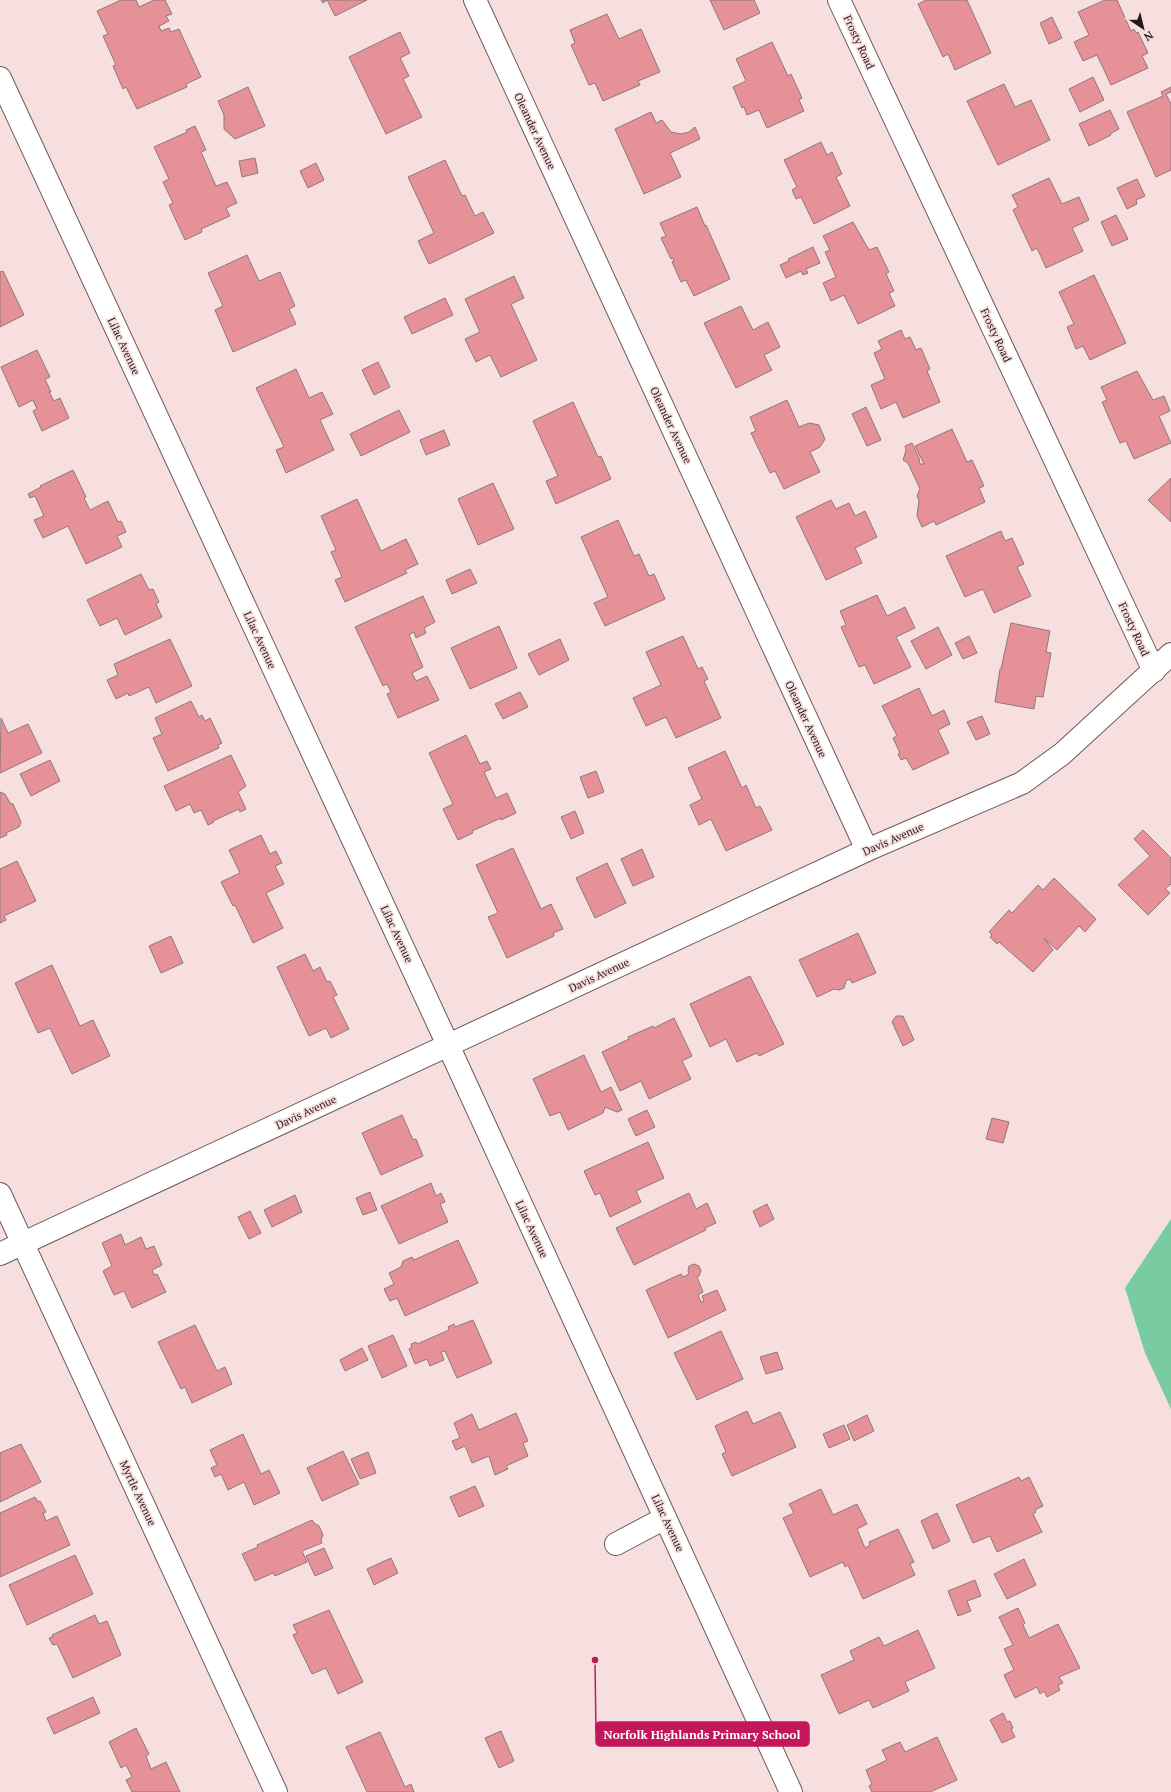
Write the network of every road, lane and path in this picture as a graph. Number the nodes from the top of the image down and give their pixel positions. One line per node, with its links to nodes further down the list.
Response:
1 (475, 0): 6 (street, Oleander Avenue)
2 (839, 0): 5 (street, Frosty Road)
3 (0, 78): 7 (street, Lilac Avenue)
4 (1171, 654): 5 (street, Davis Avenue)
5 (1154, 671): 6 (street, Davis Avenue)
6 (867, 850): 7 (street, Davis Avenue)
7 (448, 1045): 9 (street, Davis Avenue); 11 (street, Lilac Avenue)
8 (0, 1194): 9 (street, Myrtle Avenue)
9 (23, 1243): 10 (street, Davis Avenue); 13 (street, Myrtle Avenue)
10 (0, 1254)
11 (665, 1518): 12 (street); 14 (street, Lilac Avenue)
12 (616, 1544)
13 (276, 1792)
14 (791, 1792)

